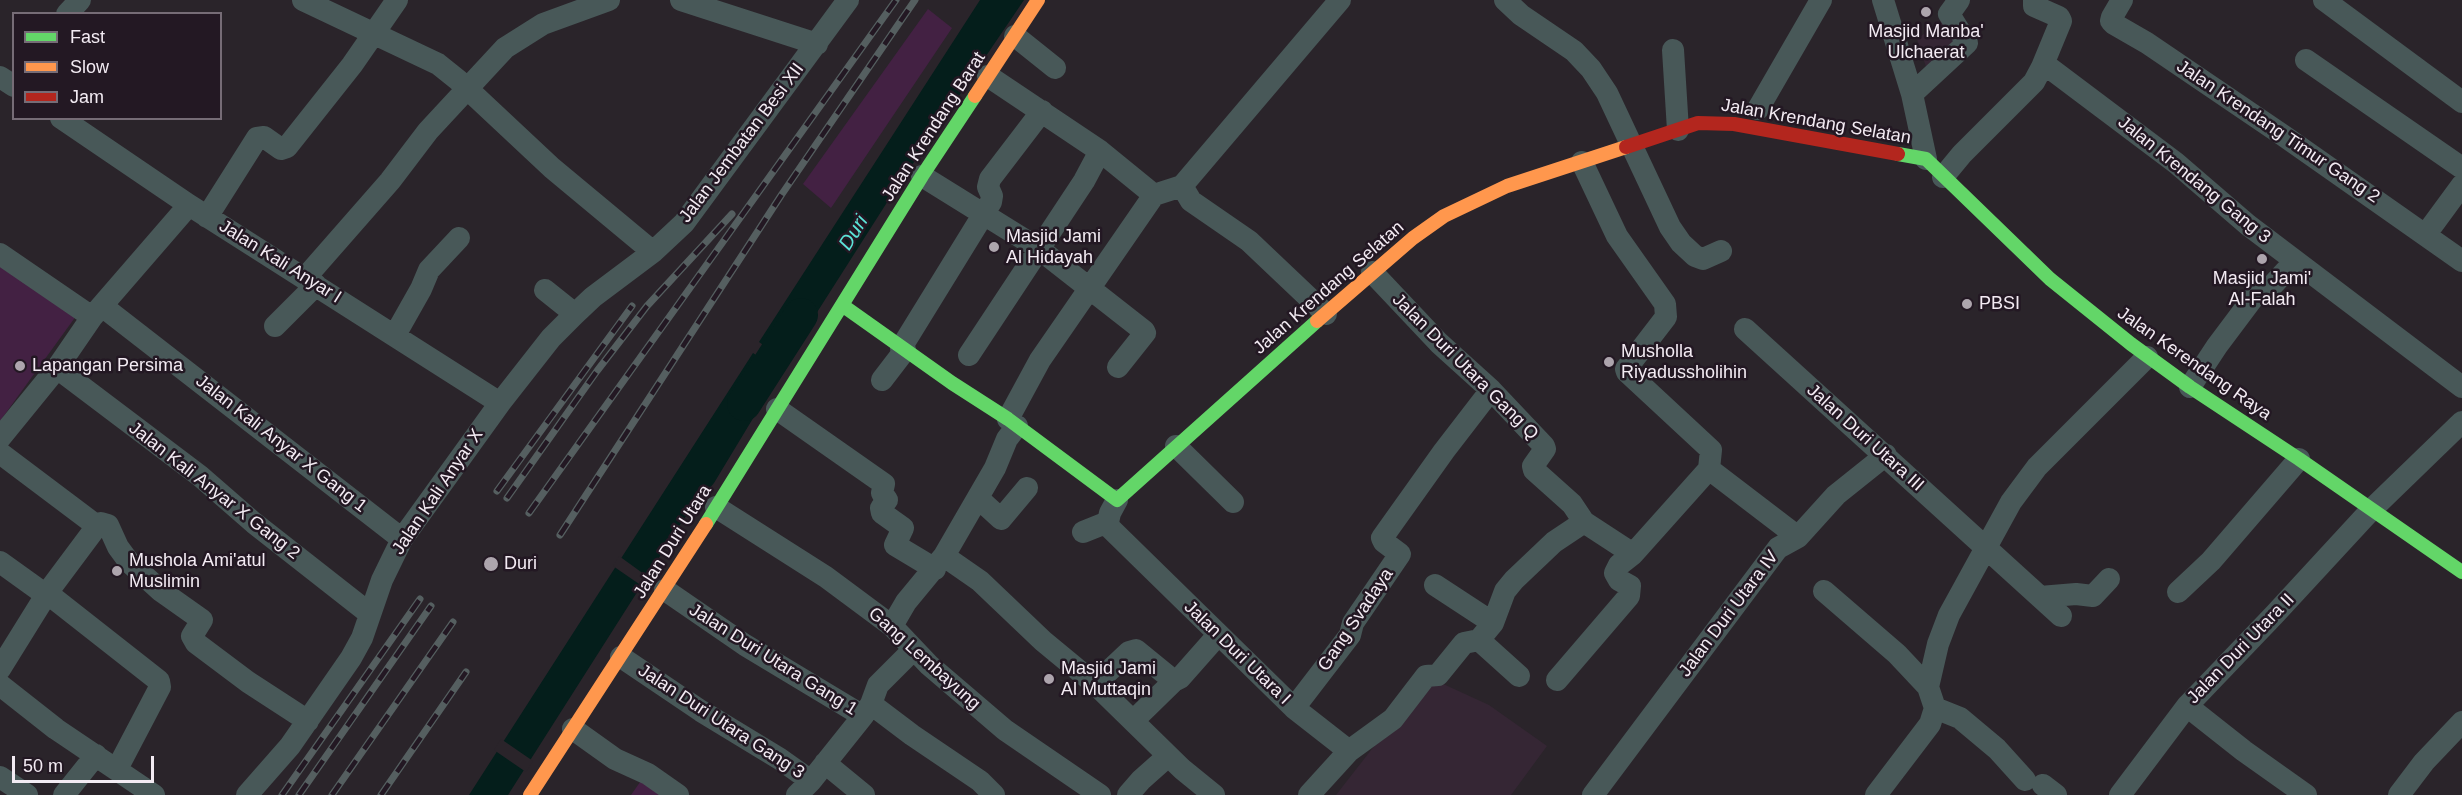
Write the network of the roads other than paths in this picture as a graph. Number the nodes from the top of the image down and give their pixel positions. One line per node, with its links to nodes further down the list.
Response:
1 (80, 0): 16 (street)
2 (303, 0): 17 (street)
3 (397, 0): 17 (street)
4 (609, 0): 25 (street)
5 (681, 0): 19 (street)
6 (848, 0): 19 (street, Jalan Jembatan Besi XII)
7 (1038, 0): 18 (street, Jalan Krendang Barat)
8 (1340, 0): 40 (street)
9 (1505, 0): 32 (street)
10 (1821, 0): 28 (street)
11 (1883, 0): 26 (street)
12 (1959, 0): 26 (street)
13 (2034, 0): 23 (street)
14 (2122, 0): 44 (street, Jalan Krendang Timur Gang 2)
15 (2324, 0): 27 (street)
16 (69, 12)
17 (374, 34): 25 (street); 42 (street)
18 (1015, 36): 22 (street); 24 (street, Jalan Krendang Barat)
19 (817, 44): 48 (street, Jalan Jembatan Besi XII)
20 (1673, 50): 31 (street)
21 (2306, 60): 36 (street)
22 (1055, 68)
23 (2042, 68): 38 (street); 50 (street, Jalan Krendang Gang 3)
24 (988, 76): 29 (street); 37 (street, Jalan Krendang Barat)
25 (468, 89): 48 (street); 53 (street)
26 (1912, 94): 34 (street)
27 (2462, 102)
28 (1758, 109)
29 (1042, 111): 33 (street); 43 (street)
30 (64, 120): 42 (street, Jalan Kali Anyar I)
31 (1678, 130): 32 (street, Jalan Krendang Selatan); 34 (street, Jalan Krendang Selatan)
32 (1634, 146): 35 (street, Jalan Krendang Selatan); 47 (street)
33 (1100, 151): 41 (street); 46 (street)
34 (1926, 159): 38 (street, Jalan Kerendang Raya)
35 (1582, 162): 52 (street, Jalan Krendang Selatan); 81 (street)
36 (2462, 168)
37 (922, 176): 43 (street); 56 (street, Jalan Krendang Barat)
38 (1943, 177): 65 (street, Jalan Kerendang Raya)
39 (2462, 185): 44 (street)
40 (1182, 186): 41 (street); 59 (street)
41 (1154, 195): 54 (street)
42 (198, 211): 53 (street, Jalan Kali Anyar I); 57 (street)
43 (983, 215): 46 (street); 63 (street)
44 (2426, 234): 51 (street, Jalan Krendang Timur Gang 2)
45 (459, 238): 62 (street)
46 (1038, 248): 54 (street); 64 (street)
47 (1721, 251)
48 (653, 252): 58 (street, Jalan Jembatan Besi XII)
49 (0, 254): 57 (street, Jalan Kali Anyar X Gang 1)
50 (2295, 261): 69 (street); 70 (street, Jalan Krendang Gang 3)
51 (2462, 261)
52 (1372, 272): 59 (street, Jalan Krendang Selatan); 71 (street, Jalan Duri Utara Gang Q)
53 (311, 282): 60 (street); 62 (street, Jalan Kali Anyar I)
54 (1091, 288): 66 (street); 74 (street)
55 (545, 290): 58 (street)
56 (842, 304): 63 (street); 73 (street, Jalan Duri Utara)
57 (97, 312): 67 (street); 93 (street, Jalan Kali Anyar X Gang 1)
58 (575, 314): 72 (street, Jalan Jembatan Besi XII)
59 (1326, 314): 77 (street, Jalan Krendang Selatan)
60 (275, 326)
61 (1745, 329): 79 (street, Jalan Duri Utara III)
62 (395, 335): 72 (street, Jalan Kali Anyar I)
63 (903, 349): 68 (street); 74 (street)
64 (969, 355)
65 (2147, 357): 69 (street, Jalan Kerendang Raya); 94 (street)
66 (1118, 367)
67 (57, 368): 76 (street); 106 (street, Jalan Kali Anyar X Gang 2)
68 (882, 380)
69 (2190, 387): 80 (street, Jalan Kerendang Raya)
70 (2462, 387)
71 (1491, 390): 89 (street, Jalan Duri Utara Gang Q); 121 (street, Gang Svadaya)
72 (500, 403): 93 (street, Jalan Kali Anyar X)
73 (777, 409): 86 (street, Jalan Duri Utara); 97 (street)
74 (1012, 422): 83 (street); 84 (street)
75 (2462, 422): 87 (street, Jalan Duri Utara II)
76 (0, 438)
77 (1176, 446): 84 (street, Jalan Krendang Selatan); 85 (street)
78 (0, 453): 90 (street)
79 (1886, 455): 92 (street, Jalan Duri Utara IV); 94 (street, Jalan Duri Utara III)
80 (2299, 459): 87 (street, Jalan Kerendang Raya); 103 (street)
81 (1709, 469): 92 (street); 95 (street)
82 (1027, 488): 83 (street)
83 (978, 498): 97 (street)
84 (1117, 500): 88 (street)
85 (1233, 502)
86 (716, 507): 101 (street, Jalan Duri Utara); 108 (street, Gang Lembayung)
87 (2371, 510): 98 (street, Jalan Kerendang Raya); 120 (street, Jalan Duri Utara II)
88 (1108, 522): 91 (street); 110 (street, Jalan Duri Utara I)
89 (1584, 522): 95 (street, Jalan Duri Utara Gang Q); 109 (street)
90 (97, 525): 104 (street); 123 (street)
91 (1083, 532)
92 (1798, 537): 147 (street, Jalan Duri Utara IV)
93 (402, 539): 106 (street, Jalan Kali Anyar X)
94 (1985, 547): 105 (street, Jalan Duri Utara III); 119 (street)
95 (1633, 554): 115 (street)
96 (0, 562): 104 (street)
97 (940, 562): 108 (street); 117 (street)
98 (2462, 572)
99 (2109, 579): 105 (street)
100 (1435, 585): 109 (street)
101 (665, 591): 112 (street, Jalan Duri Utara); 122 (street, Jalan Duri Utara Gang 1)
102 (1824, 591): 119 (street)
103 (2178, 592)
104 (46, 594): 113 (street); 131 (street)
105 (2040, 597): 107 (street, Jalan Duri Utara III)
106 (370, 614): 123 (street, Jalan Kali Anyar X)
107 (2061, 615)
108 (892, 626): 111 (street, Gang Lembayung)
109 (1486, 631): 114 (street); 127 (street)
110 (1218, 635): 116 (street); 121 (street, Jalan Duri Utara I)
111 (913, 650): 122 (street, Jalan Duri Utara Gang 3); 143 (street, Gang Lembayung)
112 (621, 657): 126 (street, Jalan Duri Utara); 134 (street, Jalan Duri Utara Gang 3)
113 (0, 669)
114 (1519, 676)
115 (1557, 680)
116 (1174, 681): 117 (street); 124 (street)
117 (1095, 684): 124 (street)
118 (0, 685): 128 (street)
119 (1931, 697): 133 (street); 148 (street)
120 (2187, 706): 149 (street, Jalan Duri Utara II); 150 (street)
121 (1294, 708): 127 (street, Jalan Duri Utara I)
122 (867, 710): 130 (street, Jalan Duri Utara Gang 3); 142 (street, Jalan Duri Utara Gang 1)
123 (308, 721): 138 (street, Jalan Kali Anyar X)
124 (1132, 721): 129 (street)
125 (2462, 722): 151 (street)
126 (573, 729): 139 (street, Jalan Duri Utara); 140 (street)
127 (1349, 751): 146 (street)
128 (96, 755): 131 (street); 136 (street)
129 (1168, 756): 144 (street); 145 (street)
130 (825, 763): 134 (street, Jalan Duri Utara Gang 3); 141 (street)
131 (117, 769): 137 (street)
132 (0, 777): 135 (street)
133 (2042, 787)
134 (804, 788)
135 (27, 795)
136 (64, 795)
137 (154, 795)
138 (247, 795)
139 (530, 795)
140 (678, 795)
141 (864, 795)
142 (994, 795)
143 (1100, 795)
144 (1128, 795)
145 (1214, 795)
146 (1309, 795)
147 (1593, 795)
148 (1876, 795)
149 (2120, 795)
150 (2306, 795)
151 (2398, 795)

